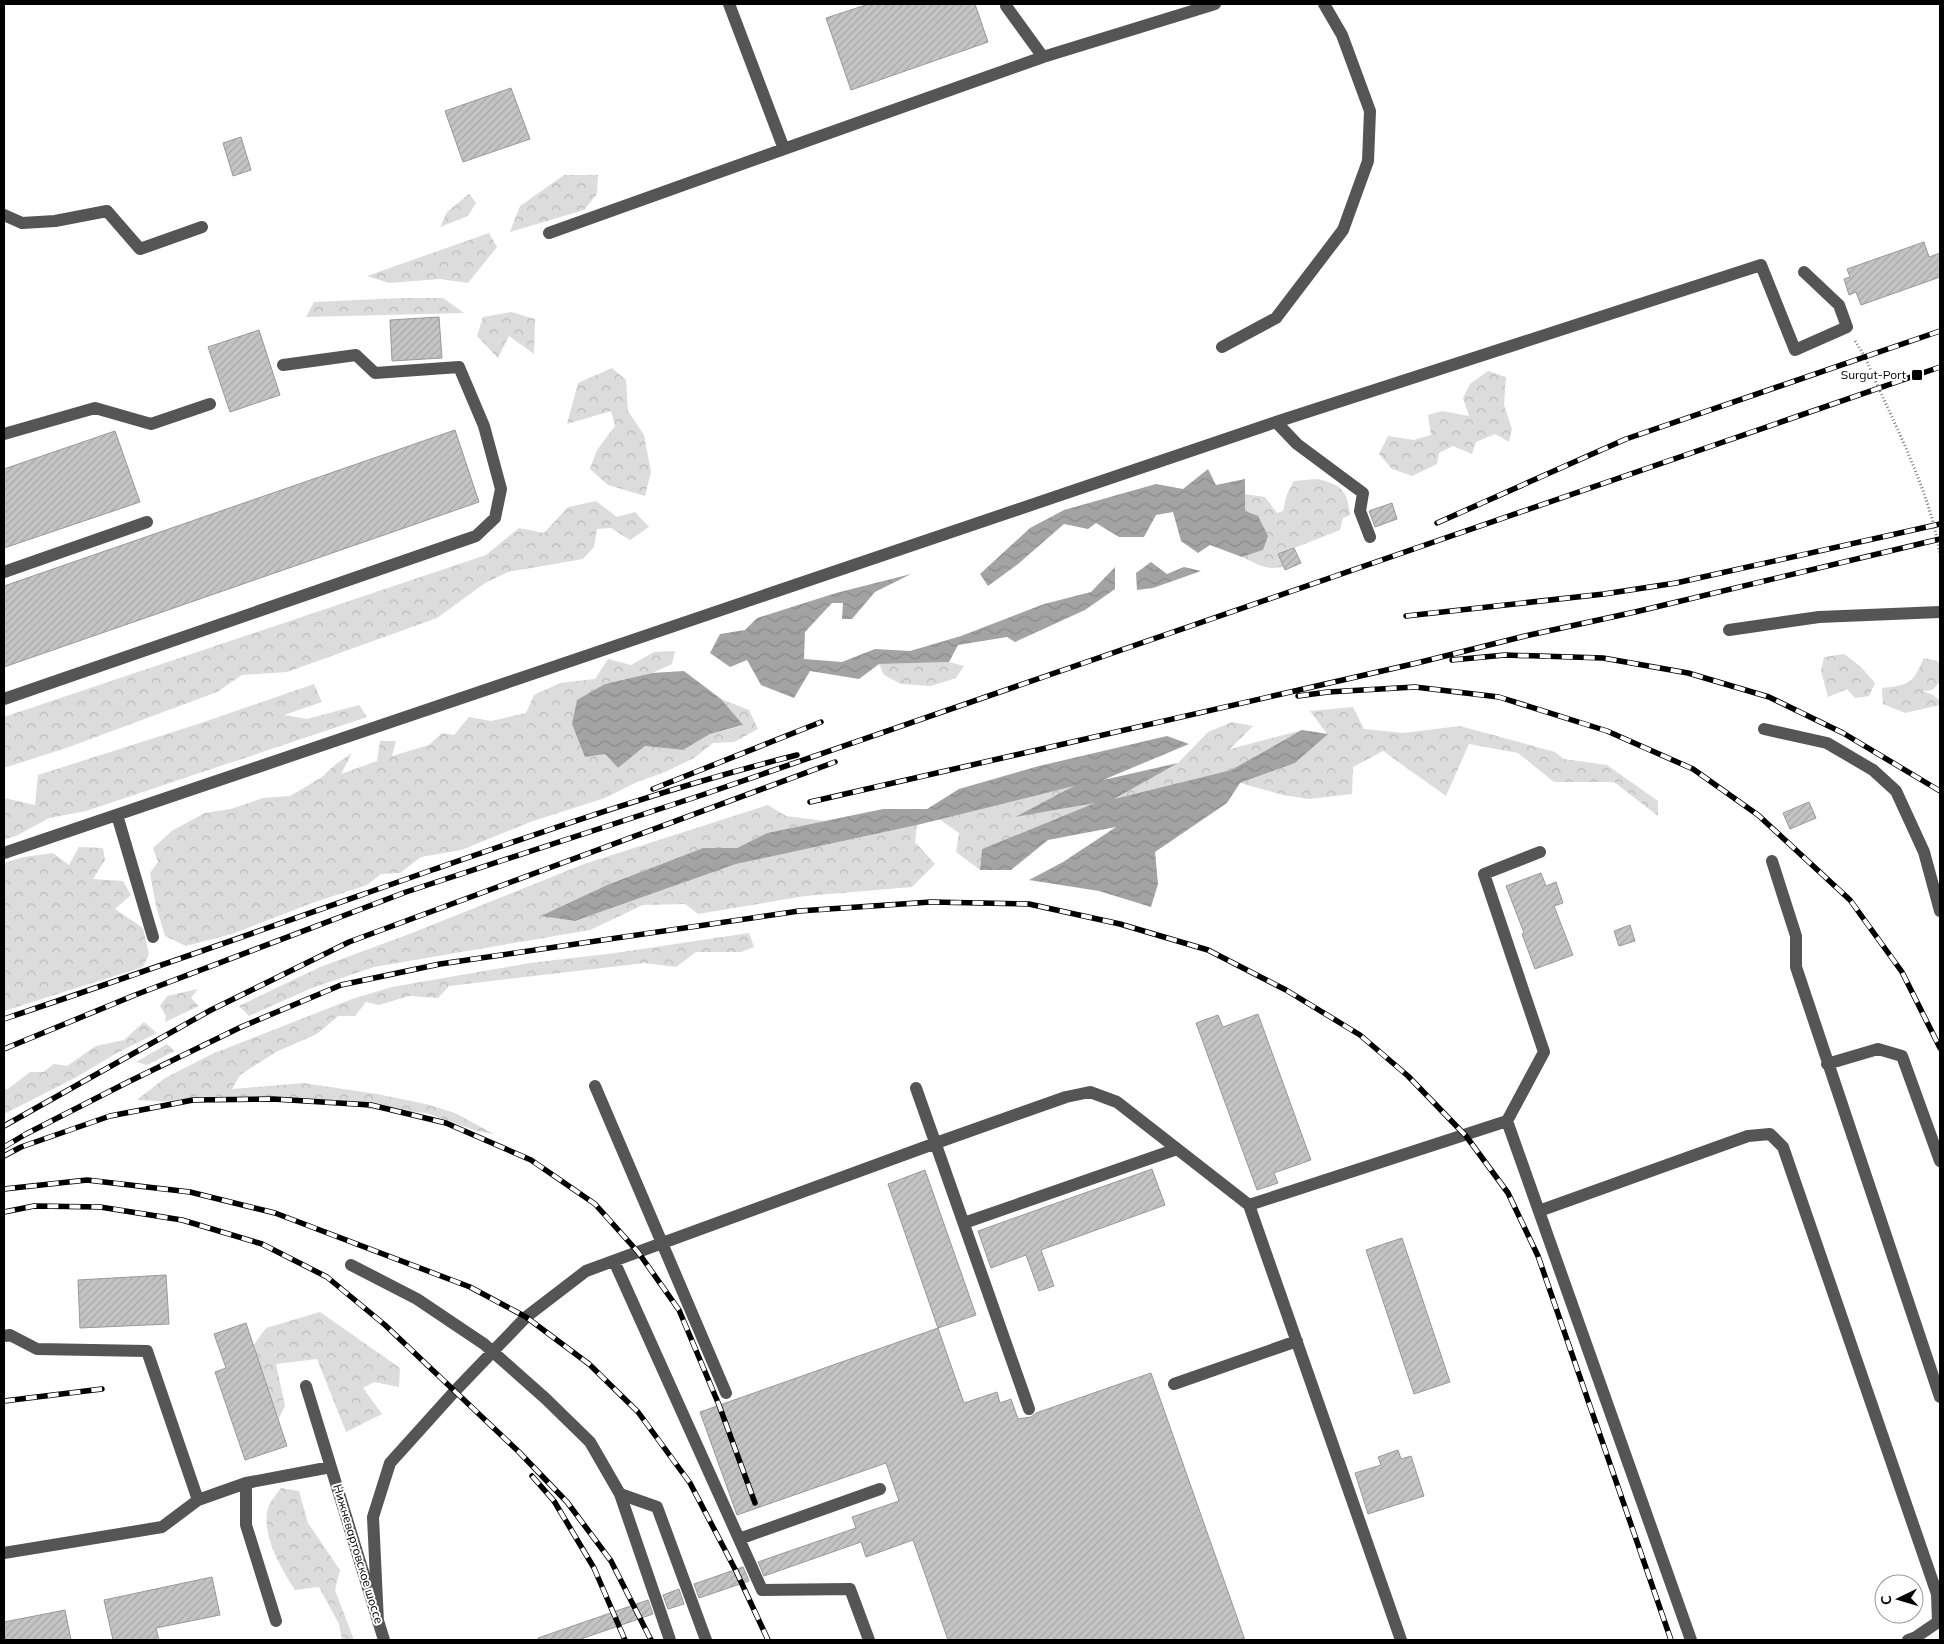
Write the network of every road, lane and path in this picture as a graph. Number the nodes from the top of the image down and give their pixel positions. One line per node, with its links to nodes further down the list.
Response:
1 (729, 4): 6 (street)
2 (1215, 4): 5 (street)
3 (1324, 4): 12 (street)
4 (1006, 6): 5 (street)
5 (1043, 57): 6 (street)
6 (784, 149): 9 (street)
7 (4, 215): 8 (street)
8 (202, 227)
9 (549, 233)
10 (1804, 272): 11 (street)
11 (1847, 327): 15 (street); 19 (path)
12 (1222, 347)
13 (284, 365): 23 (street)
14 (210, 404): 16 (street)
15 (1276, 422): 18 (street); 25 (street)
16 (4, 434)
17 (147, 522): 20 (street)
18 (1370, 537)
19 (1940, 555)
20 (4, 572)
21 (1940, 612): 22 (street)
22 (1728, 630)
23 (4, 699)
24 (1764, 729): 29 (street)
25 (117, 815): 27 (street); 30 (street)
26 (1540, 852): 34 (street)
27 (4, 853)
28 (1772, 861): 31 (street)
29 (1940, 911)
30 (153, 937)
31 (1827, 1064): 37 (street); 50 (street)
32 (595, 1086): 41 (street)
33 (916, 1088): 35 (street)
34 (1507, 1121): 38 (street); 39 (street)
35 (936, 1143): 36 (street); 40 (street); 41 (street)
36 (1177, 1149): 38 (street); 40 (street)
37 (1940, 1161)
38 (1249, 1205): 45 (street)
39 (1539, 1211): 66 (street); 67 (street)
40 (964, 1223): 51 (street)
41 (661, 1243): 42 (street); 49 (street)
42 (614, 1260): 46 (street); 57 (street)
43 (351, 1265): 46 (street)
44 (4, 1336): 56 (street)
45 (1297, 1341): 47 (street); 65 (street)
46 (492, 1352): 55 (street); 60 (street)
47 (1174, 1384)
48 (306, 1386): 52 (street, Нижневартовское шоссе)
49 (726, 1393)
50 (1940, 1397)
51 (1029, 1408)
52 (331, 1467): 53 (street); 60 (street, Нижневартовское шоссе)
53 (246, 1483): 56 (street); 59 (street)
54 (880, 1489): 57 (street)
55 (620, 1494): 62 (street); 63 (street)
56 (198, 1500): 58 (street)
57 (739, 1538): 64 (street)
58 (4, 1553)
59 (276, 1621)
60 (378, 1622): 61 (street, Нижневартовское шоссе)
61 (384, 1640)
62 (670, 1640)
63 (706, 1640)
64 (869, 1640)
65 (1402, 1640)
66 (1691, 1640)
67 (1908, 1640)

